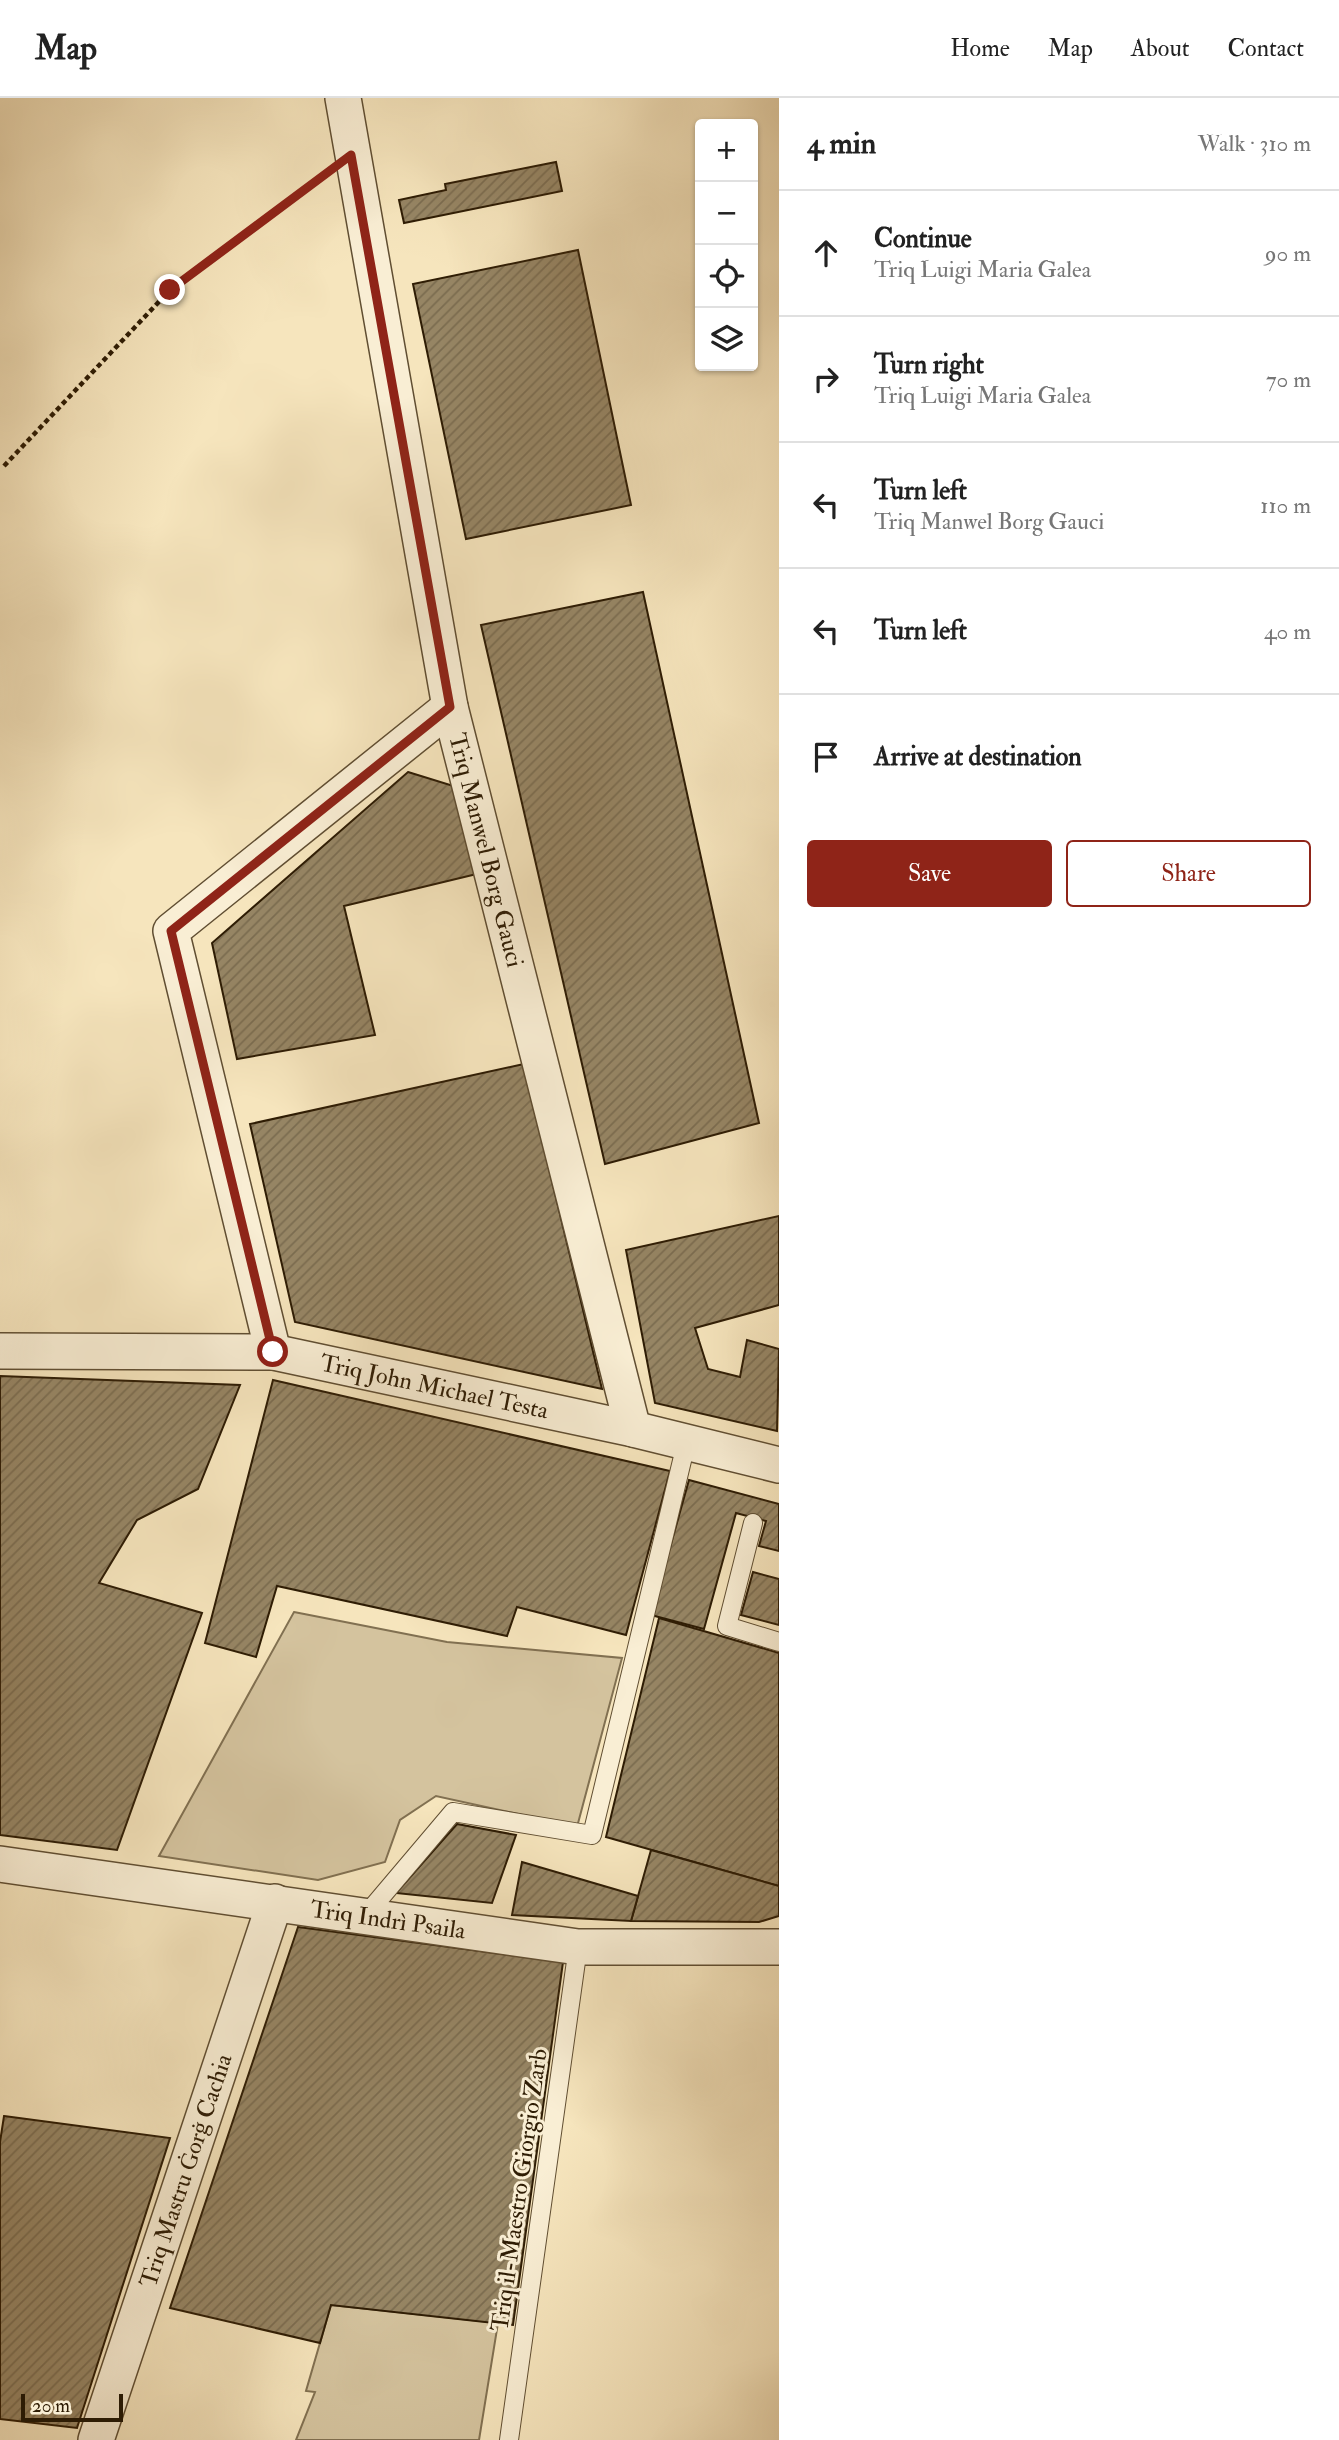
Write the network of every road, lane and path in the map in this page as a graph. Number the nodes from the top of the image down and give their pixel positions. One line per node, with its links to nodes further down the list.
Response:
1 (342, 98): 2 (street, Triq Manwel Borg Gauci)
2 (351, 155): 3 (path); 4 (street, Triq Manwel Borg Gauci)
3 (4, 466)
4 (450, 707): 6 (street); 7 (street, Triq Manwel Borg Gauci)
5 (0, 1351): 6 (street, Triq John Michael Testa)
6 (273, 1352): 7 (street, Triq John Michael Testa)
7 (633, 1429): 8 (street, Triq John Michael Testa)
8 (686, 1444): 9 (street, Triq John Michael Testa); 14 (lane)
9 (779, 1465)
10 (753, 1523): 11 (lane)
11 (779, 1642)
12 (0, 1864): 13 (street, Triq Indrì Psaila)
13 (275, 1902): 14 (street, Triq Indrì Psaila); 17 (street, Triq Mastru Ġorġ Cachia)
14 (365, 1916): 16 (street, Triq Indrì Psaila)
15 (779, 1947): 16 (street, Triq Indrì Psaila)
16 (578, 1948): 18 (lane, Triq il-Maestro Giorgio Zarb)
17 (96, 2440)
18 (509, 2440)

